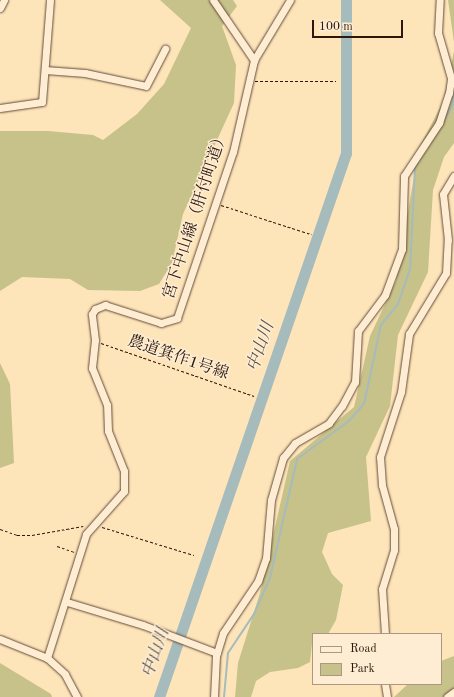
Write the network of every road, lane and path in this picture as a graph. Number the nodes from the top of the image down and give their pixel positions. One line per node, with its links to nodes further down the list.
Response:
1 (4, 0): 6 (street)
2 (50, 0): 9 (street)
3 (213, 0): 8 (street)
4 (290, 0): 8 (street, 宮下中山線（肝付町道）)
5 (440, 0): 26 (street)
6 (0, 8)
7 (165, 49): 9 (street)
8 (254, 60): 10 (street, 宮下中山線（肝付町道）)
9 (45, 70): 12 (street)
10 (249, 81): 11 (path); 14 (street, 宮下中山線（肝付町道）)
11 (336, 81)
12 (0, 108)
13 (454, 176): 24 (street)
14 (215, 204): 15 (path); 16 (street, 宮下中山線（肝付町道）)
15 (311, 234)
16 (95, 340): 17 (path, 農道箕作1号線); 18 (street, 宮下中山線（肝付町道）)
17 (254, 396)
18 (92, 524): 19 (path); 21 (street, 宮下中山線（肝付町道）); 22 (path)
19 (0, 528)
20 (57, 546): 21 (path)
21 (80, 554): 23 (street, 宮下中山線（肝付町道）)
22 (194, 556)
23 (67, 602): 26 (street); 27 (street, 宮下中山線（肝付町道）)
24 (385, 633)
25 (0, 639): 27 (street)
26 (216, 653): 31 (street)
27 (47, 658): 30 (street)
28 (385, 685): 32 (street)
29 (454, 692): 33 (street)
30 (77, 697)
31 (214, 697)
32 (387, 697)
33 (447, 697)

